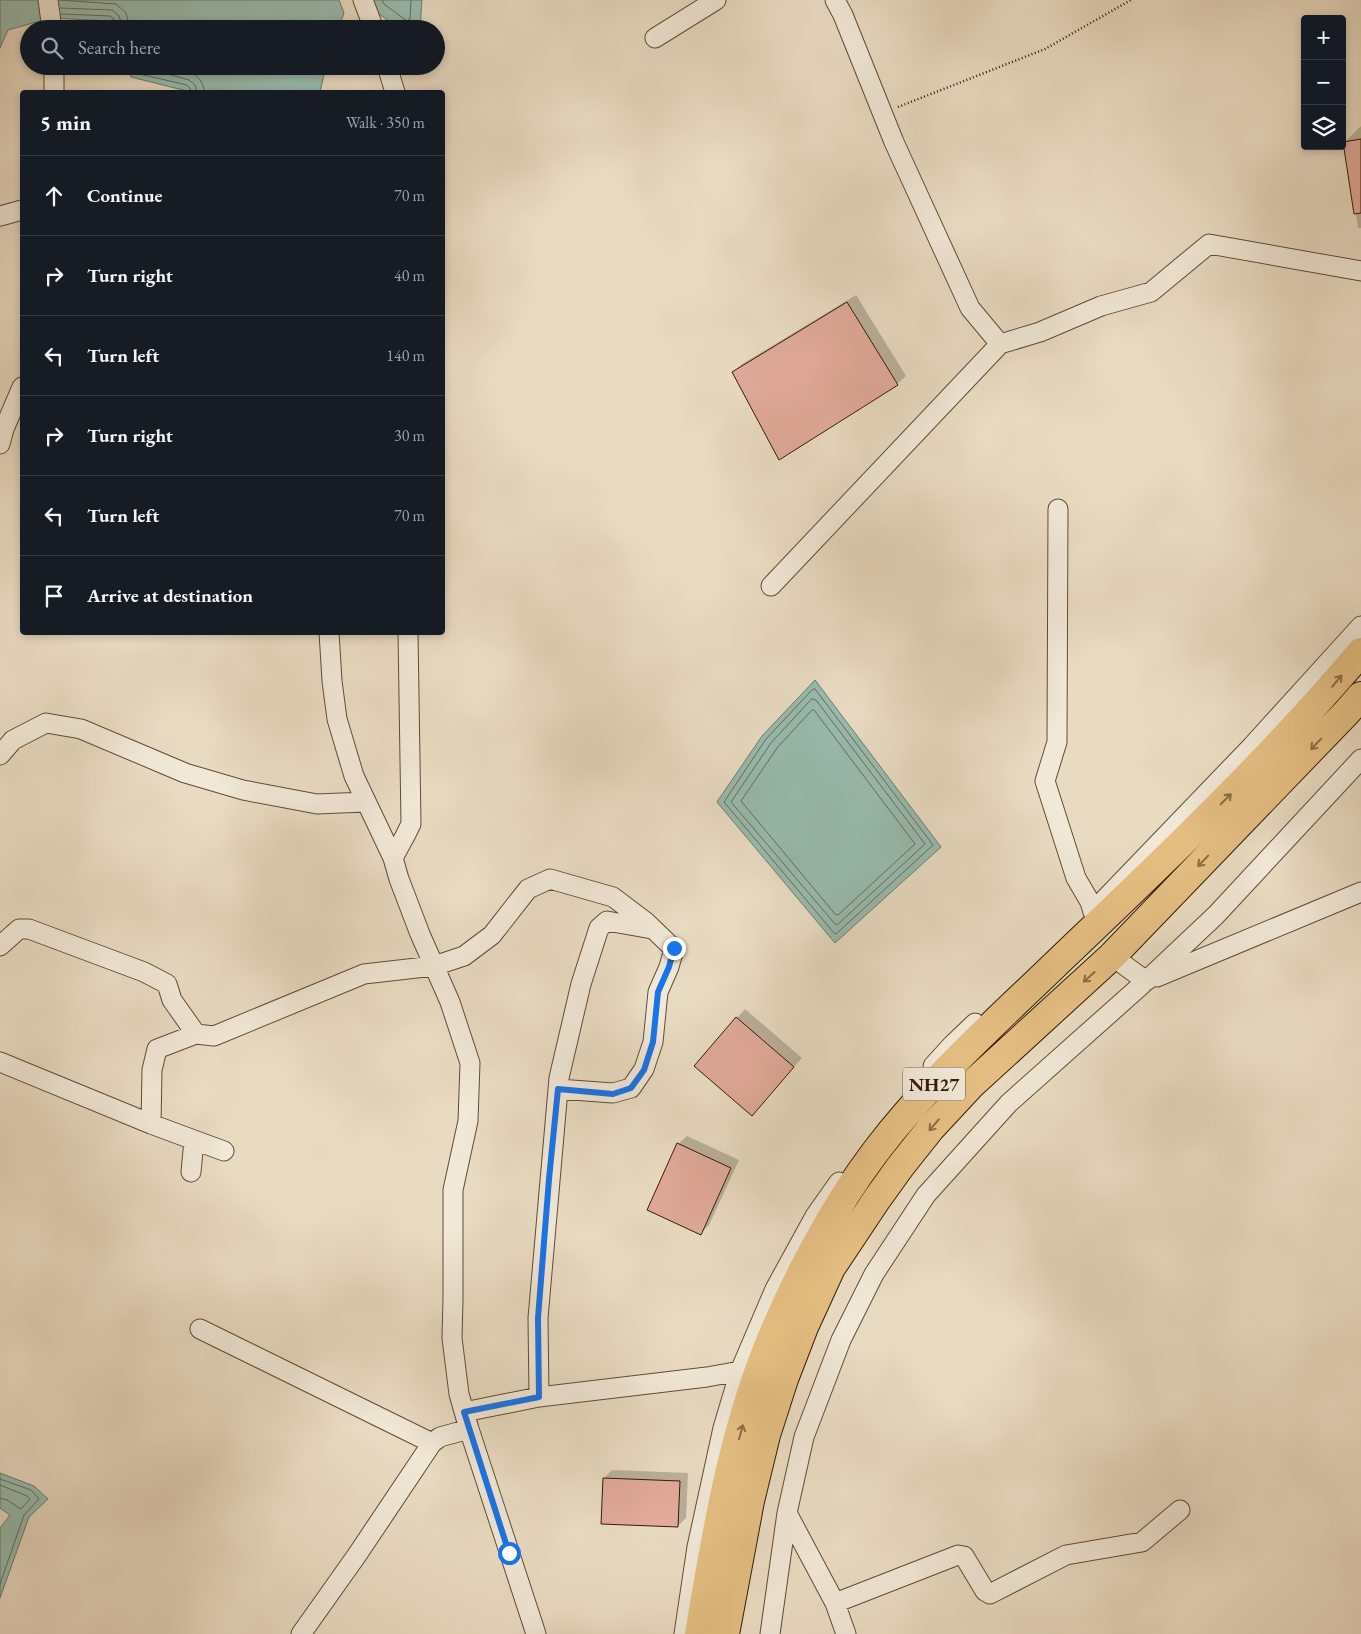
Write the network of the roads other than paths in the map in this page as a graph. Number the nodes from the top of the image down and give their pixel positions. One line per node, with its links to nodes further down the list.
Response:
1 (48, 0): 5 (street)
2 (362, 0): 6 (street)
3 (716, 0): 7 (street)
4 (834, 0): 15 (street)
5 (51, 20)
6 (370, 20)
7 (655, 38)
8 (54, 75): 10 (street)
9 (390, 75): 11 (street)
10 (54, 90)
11 (394, 90)
12 (20, 211): 13 (street)
13 (0, 216)
14 (1361, 271): 15 (street)
15 (1000, 344): 19 (street)
16 (20, 392): 17 (street)
17 (0, 444)
18 (1058, 509): 30 (street)
19 (771, 586)
20 (1361, 626): 30 (street)
21 (329, 635): 27 (street)
22 (408, 635): 28 (street)
23 (1361, 652): 54 (highway, NH27, one-way to 23)
24 (1361, 696): 33 (highway, NH27, one-way to 33)
25 (0, 755): 27 (street)
26 (1361, 759): 35 (street)
27 (366, 802): 28 (street)
28 (393, 858): 34 (street)
29 (1361, 892): 35 (street)
30 (1093, 912): 44 (street)
31 (653, 929): 34 (street); 38 (street); 38 (street)
32 (0, 946): 36 (street)
33 (1112, 956): 35 (street); 55 (highway, NH27, one-way to 55)
34 (434, 966): 36 (street); 46 (street)
35 (1146, 981): 49 (street)
36 (196, 1034): 39 (street)
37 (0, 1062): 39 (street)
38 (558, 1089): 45 (street)
39 (150, 1124): 40 (street)
40 (194, 1140): 41 (street); 42 (street)
41 (224, 1151)
42 (191, 1172)
43 (200, 1329): 47 (street)
44 (740, 1371): 45 (street); 53 (street)
45 (539, 1397): 46 (street)
46 (466, 1420): 47 (street); 52 (street)
47 (432, 1443): 51 (street)
48 (1180, 1510): 50 (street)
49 (787, 1513): 50 (street); 56 (street)
50 (835, 1603): 57 (street)
51 (301, 1634)
52 (536, 1634)
53 (684, 1634)
54 (699, 1634)
55 (726, 1634)
56 (770, 1634)
57 (846, 1634)

